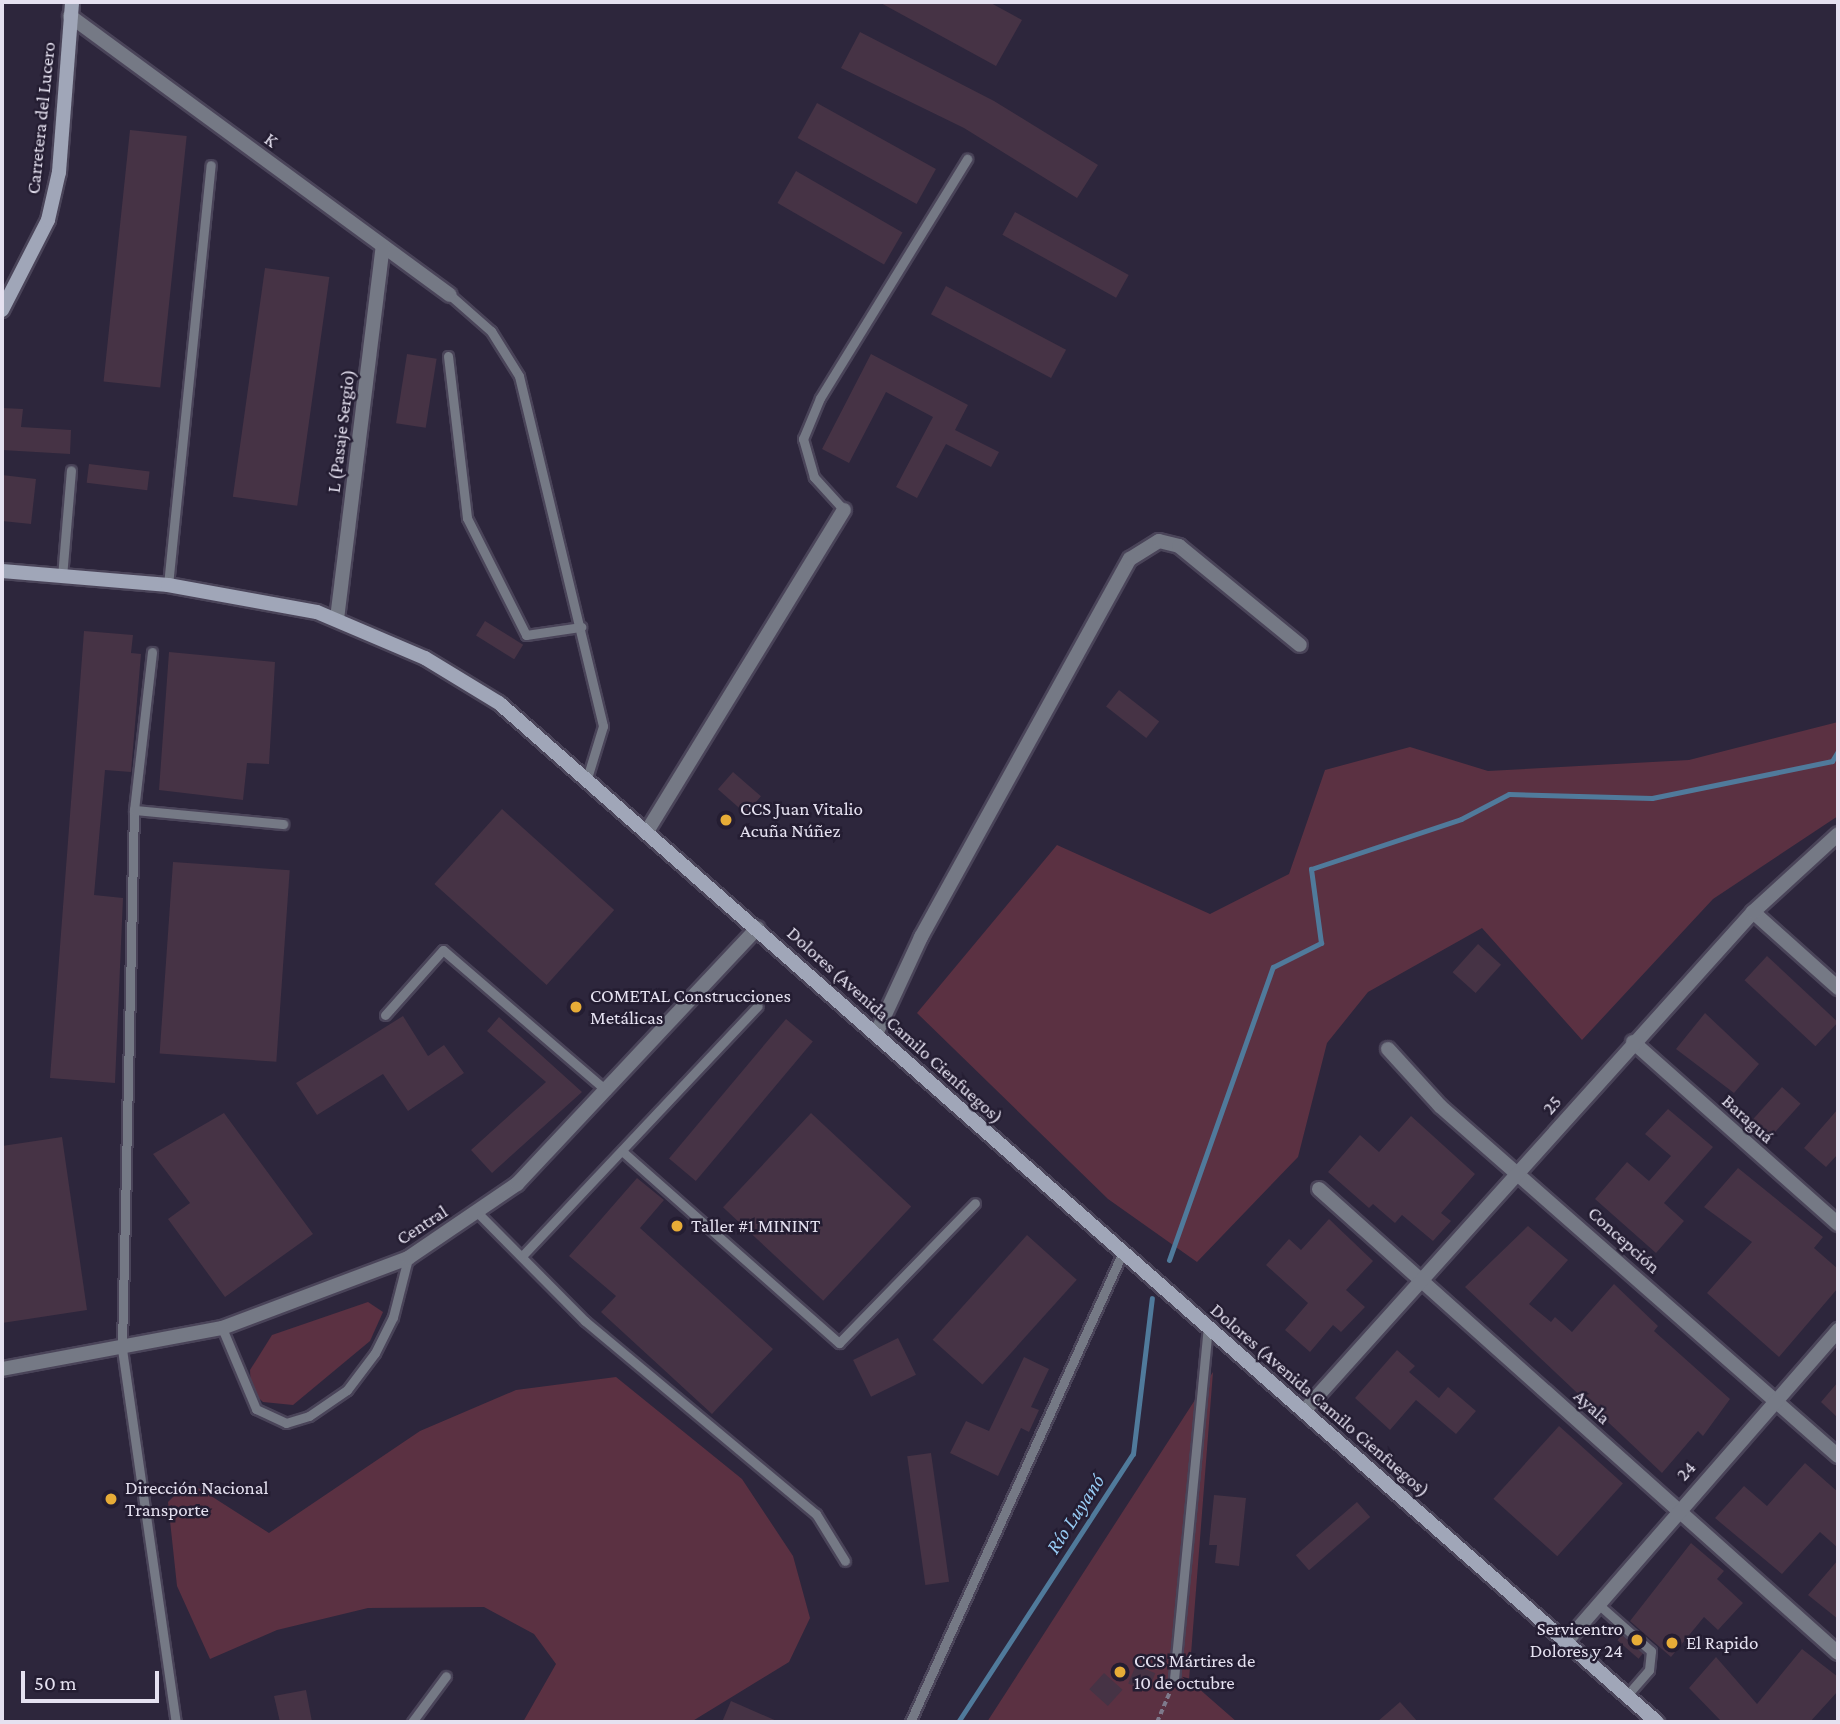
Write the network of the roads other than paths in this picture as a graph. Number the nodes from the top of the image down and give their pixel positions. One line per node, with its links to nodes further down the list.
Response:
1 (71, 9): 4 (street, K); 6 (main road, Carretera del Lucero)
2 (967, 159): 9 (lane)
3 (211, 165): 12 (lane)
4 (383, 247): 5 (street, K); 13 (street, L (Pasaje Sergio))
5 (450, 295): 14 (lane)
6 (2, 310)
7 (448, 356): 14 (lane)
8 (71, 470): 11 (lane)
9 (844, 510): 20 (street)
10 (2, 571): 11 (main road, Dolores (Avenida Camilo Cienfuegos))
11 (62, 577): 12 (main road, Dolores (Avenida Camilo Cienfuegos))
12 (168, 585): 13 (main road, Dolores (Avenida Camilo Cienfuegos))
13 (337, 619): 17 (main road, Dolores (Avenida Camilo Cienfuegos))
14 (581, 627): 17 (lane)
15 (1300, 645): 27 (street)
16 (152, 652): 18 (lane)
17 (588, 775): 20 (main road, Dolores (Avenida Camilo Cienfuegos))
18 (134, 810): 19 (lane); 44 (lane)
19 (283, 824)
20 (649, 828): 23 (main road, Dolores (Avenida Camilo Cienfuegos))
21 (1838, 834): 22 (street, 25)
22 (1753, 912): 24 (street); 28 (street, 25)
23 (757, 928): 27 (main road, Dolores (Avenida Camilo Cienfuegos)); 30 (street, Central)
24 (1838, 988)
25 (758, 1006): 31 (lane)
26 (385, 1015): 30 (lane)
27 (876, 1034): 37 (main road, Dolores (Avenida Camilo Cienfuegos))
28 (1633, 1042): 32 (street, 25); 36 (street, Baraguá)
29 (1388, 1049): 32 (street, Concepción)
30 (607, 1091): 35 (street, Central)
31 (622, 1151): 34 (lane); 38 (lane)
32 (1518, 1172): 40 (street, 25); 46 (street, Concepción)
33 (1319, 1189): 40 (street, Ayala)
34 (975, 1203)
35 (477, 1212): 38 (lane); 39 (street, Central)
36 (1838, 1224)
37 (1122, 1254): 42 (main road, Dolores (Avenida Camilo Cienfuegos)); 59 (lane)
38 (523, 1255): 50 (lane)
39 (408, 1258): 41 (street, Central); 41 (lane)
40 (1424, 1280): 47 (street, 25); 49 (street, Ayala)
41 (222, 1328): 44 (street, Central)
42 (1208, 1328): 47 (main road, Dolores (Avenida Camilo Cienfuegos)); 55 (lane)
43 (1838, 1330): 46 (street, 24)
44 (122, 1349): 45 (street, Central); 57 (lane)
45 (2, 1369)
46 (1776, 1400): 48 (street, Concepción); 49 (street, 24)
47 (1304, 1411): 52 (main road, Dolores (Avenida Camilo Cienfuegos))
48 (1838, 1456)
49 (1677, 1510): 51 (street, 24); 53 (street, Ayala)
50 (845, 1561)
51 (1598, 1604): 52 (street, 24); 56 (lane)
52 (1567, 1641): 56 (main road, Dolores (Avenida Camilo Cienfuegos))
53 (1838, 1653)
54 (446, 1676): 58 (lane)
55 (1174, 1679)
56 (1627, 1695): 60 (main road, Dolores (Avenida Camilo Cienfuegos))
57 (176, 1722)
58 (412, 1722)
59 (910, 1722)
60 (1657, 1722)

